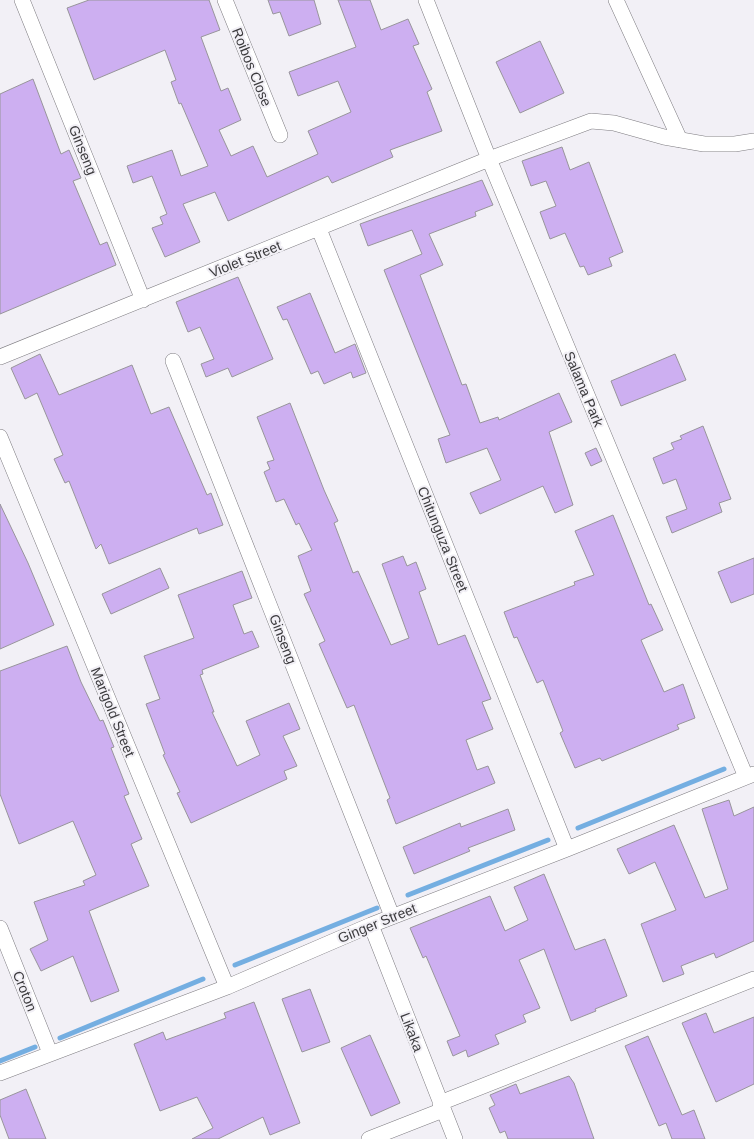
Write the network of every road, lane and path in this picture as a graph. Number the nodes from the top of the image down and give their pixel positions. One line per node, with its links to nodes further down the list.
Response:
1 (22, 0): 10 (street, Ginseng)
2 (225, 0): 5 (street, Roibos Close)
3 (426, 0): 8 (street, Salama Park)
4 (616, 0): 6 (street)
5 (280, 134)
6 (680, 140): 7 (street, Violet Street); 8 (street, Violet Street)
7 (754, 140)
8 (489, 159): 9 (street, Violet Street); 14 (street, Salama Park)
9 (319, 229): 10 (street, Violet Street); 15 (street, Chitunguza Street)
10 (143, 300): 11 (street, Violet Street)
11 (0, 357)
12 (173, 361): 16 (street, Ginseng)
13 (0, 437): 20 (street, Marigold Street)
14 (750, 775): 15 (street, Ginger Street)
15 (567, 849): 16 (street, Ginger Street)
16 (392, 916): 17 (street, Ginger Street)
17 (371, 925): 20 (street, Ginger Street); 23 (street, Likaka)
18 (0, 928): 21 (street, Croton)
19 (754, 979): 23 (street)
20 (227, 987): 21 (street, Ginger Street)
21 (50, 1053): 22 (street, Ginger Street)
22 (0, 1073)
23 (441, 1107): 24 (street); 25 (street, Likaka)
24 (369, 1139)
25 (455, 1139)

